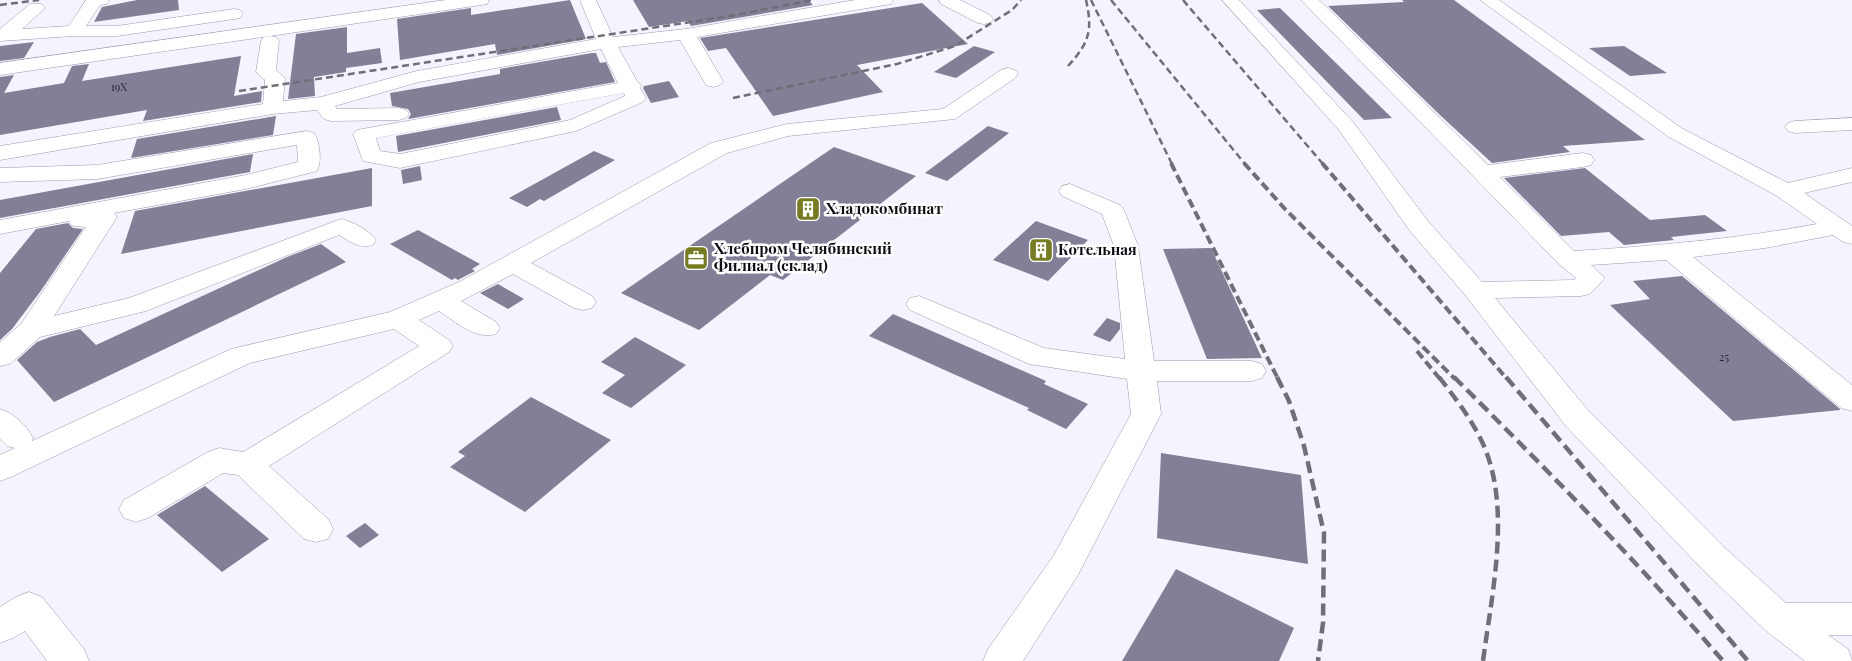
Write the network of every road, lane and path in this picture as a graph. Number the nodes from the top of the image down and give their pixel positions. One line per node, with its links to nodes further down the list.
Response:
1 (101, 0): 14 (street)
2 (481, 0): 20 (street)
3 (588, 0): 18 (street)
4 (826, 0): 12 (street)
5 (885, 0): 12 (street)
6 (947, 0): 13 (street)
7 (1230, 0): 43 (street)
8 (1309, 0): 31 (street)
9 (1488, 0): 35 (street)
10 (36, 8): 16 (street)
11 (234, 14): 14 (street)
12 (784, 17): 15 (street)
13 (984, 19)
14 (68, 31): 16 (street); 19 (street)
15 (686, 34): 18 (street); 22 (street)
16 (2, 36)
17 (270, 41): 25 (street)
18 (607, 43): 23 (street); 24 (street)
19 (49, 54)
20 (0, 70)
21 (1008, 74): 42 (street)
22 (713, 81)
23 (632, 86): 23 (street)
24 (322, 103): 25 (street); 26 (street)
25 (272, 108): 29 (street)
26 (417, 113)
27 (1852, 124): 28 (street)
28 (1795, 127)
29 (0, 153)
30 (1583, 160): 31 (street)
31 (1483, 172): 41 (street)
32 (1852, 175): 35 (street)
33 (0, 176): 36 (street)
34 (1070, 191): 51 (street)
35 (1785, 191): 37 (street)
36 (0, 226)
37 (1845, 232): 40 (street)
38 (364, 240): 49 (street)
39 (0, 242): 49 (street)
40 (1672, 252): 41 (street); 53 (street)
41 (1568, 259): 43 (street)
42 (512, 263): 44 (street); 45 (street)
43 (1474, 290): 58 (street)
44 (440, 300): 47 (street); 48 (street)
45 (583, 302)
46 (919, 304): 51 (street)
47 (398, 319): 54 (street); 55 (street)
48 (486, 328)
49 (31, 330): 50 (street)
50 (0, 357)
51 (1141, 371): 52 (street); 62 (street)
52 (1252, 371)
53 (1852, 401)
54 (247, 465): 56 (street); 57 (street)
55 (0, 469)
56 (136, 509)
57 (316, 529)
58 (1778, 619): 59 (street); 63 (street)
59 (1852, 619)
60 (0, 627): 61 (street)
61 (70, 661)
62 (1002, 661)
63 (1834, 661)

